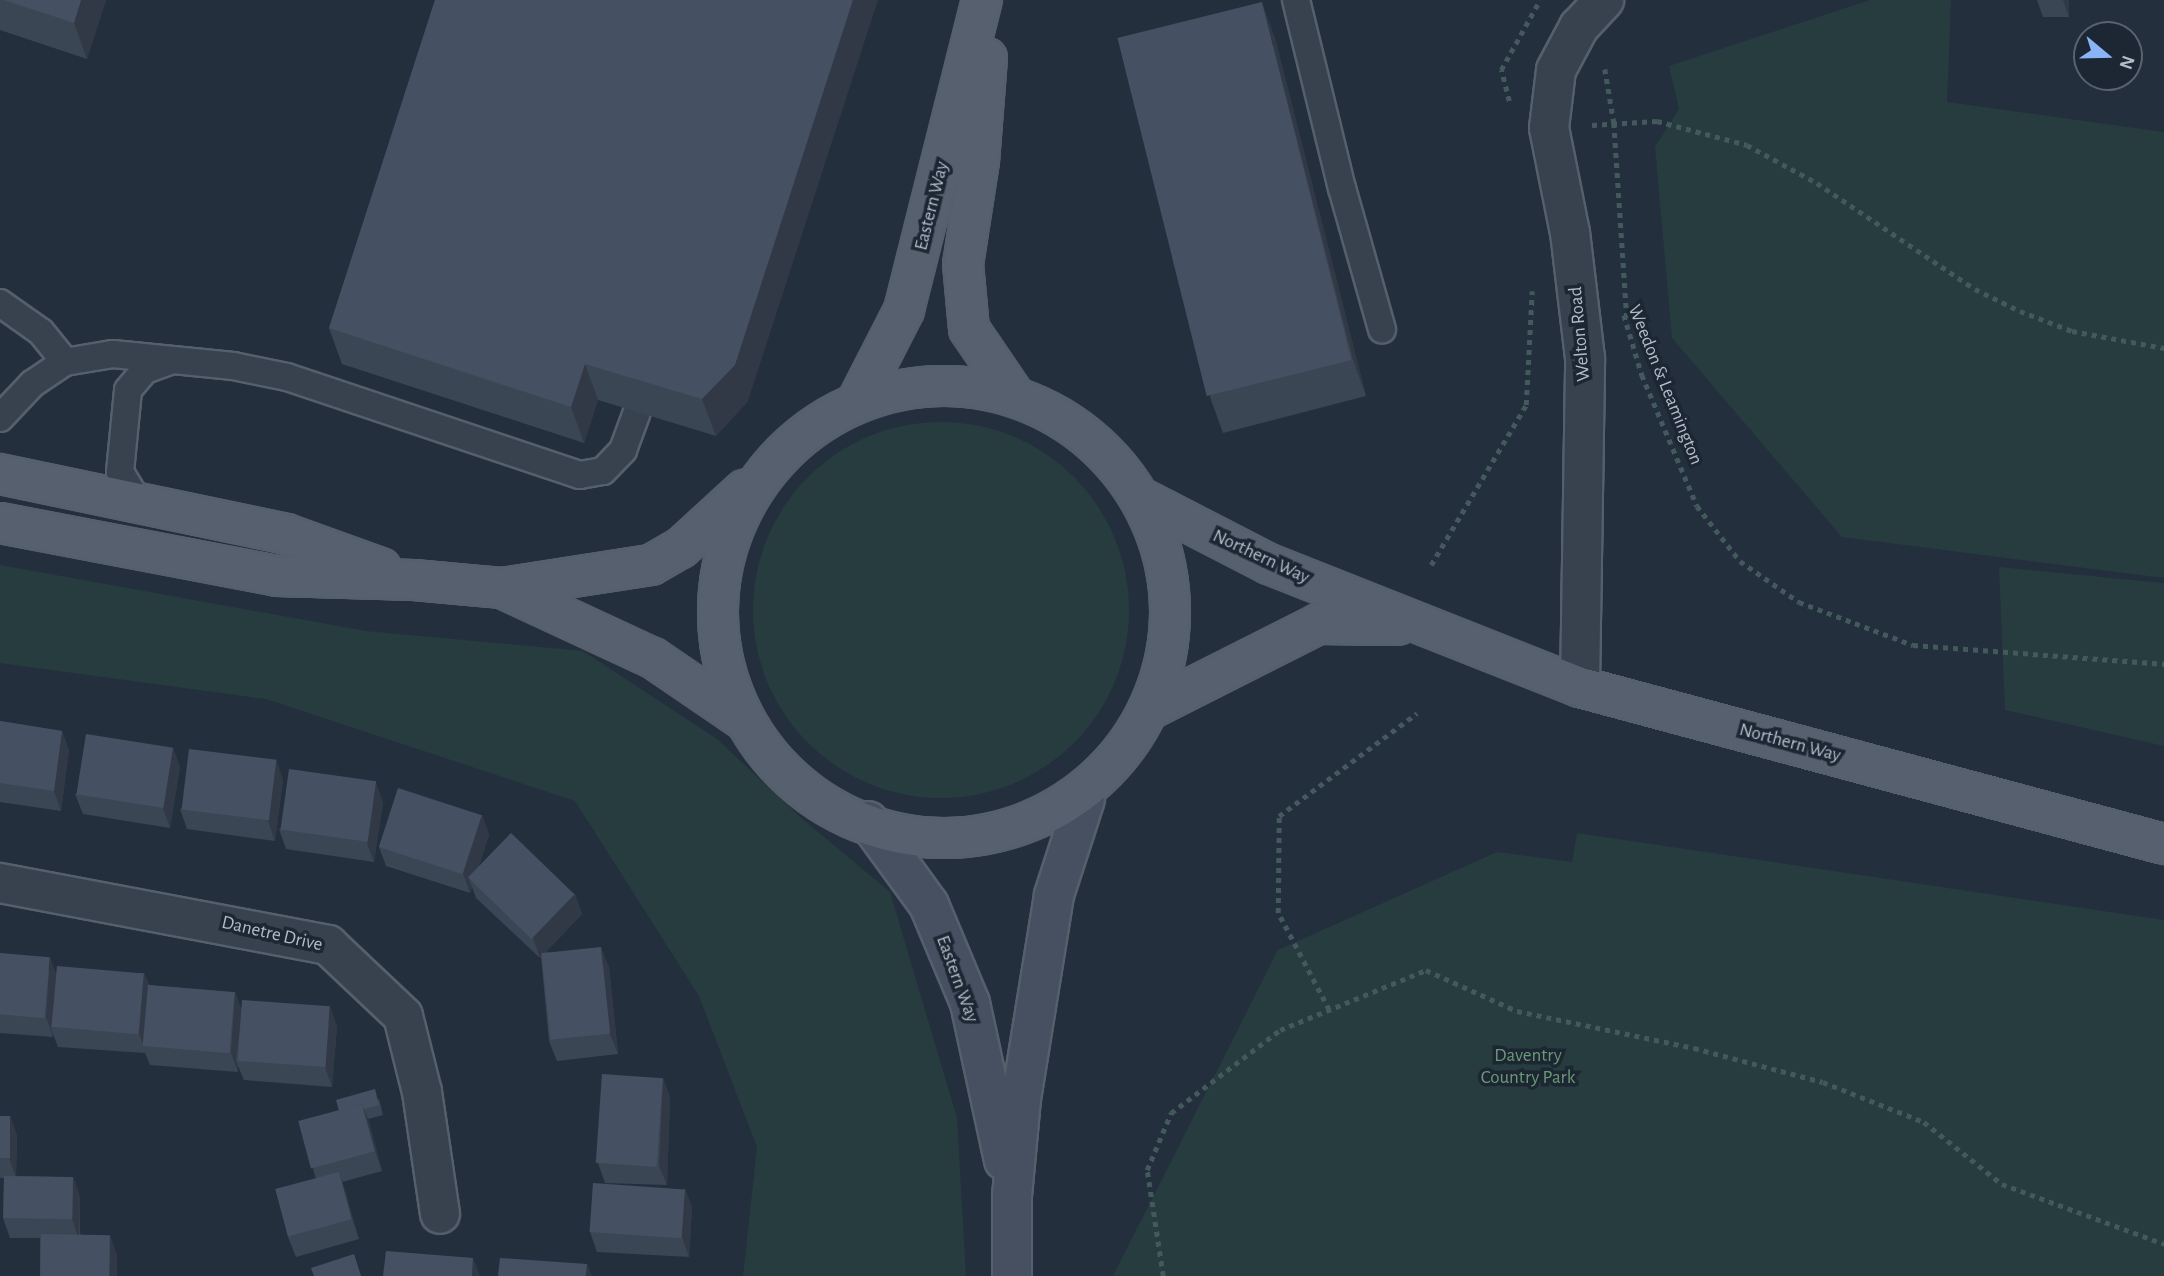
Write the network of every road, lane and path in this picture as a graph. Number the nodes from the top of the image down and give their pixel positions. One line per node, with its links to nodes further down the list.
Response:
1 (982, 0): 19 (main road, Eastern Way)
2 (992, 0): 18 (main road, Eastern Way)
3 (1296, 0): 14 (lane)
4 (1540, 0): 7 (path)
5 (1604, 0): 9 (street, Welton Road)
6 (1606, 55): 8 (path)
7 (1511, 107)
8 (1614, 124): 9 (path); 13 (path); 15 (path)
9 (1549, 128): 32 (street, Welton Road)
10 (1533, 285): 27 (path)
11 (0, 303): 17 (lane)
12 (1620, 309): 13 (path, Weedon & Leamington)
13 (1627, 319): 31 (path, Weedon & Leamington)
14 (1382, 329)
15 (2164, 348)
16 (172, 360): 17 (lane); 20 (lane); 25 (lane)
17 (65, 362): 21 (lane)
18 (1014, 394): 19 (main road); 24 (main road)
19 (857, 402): 23 (main road)
20 (637, 412)
21 (0, 418)
22 (0, 474): 25 (main road)
23 (748, 487): 29 (main road); 35 (main road)
24 (1143, 499): 30 (main road, Northern Way); 33 (main road)
25 (138, 502): 28 (main road)
26 (0, 523): 28 (main road)
27 (1431, 565)
28 (414, 580): 29 (main road)
29 (502, 588): 35 (main road)
30 (1422, 625): 32 (main road, Northern Way); 33 (main road, Northern Way)
31 (2164, 664)
32 (1580, 687): 38 (main road, Northern Way)
33 (1152, 708): 36 (main road)
34 (1417, 713): 40 (path)
35 (741, 718): 37 (main road)
36 (1085, 799): 37 (main road); 41 (main road, Eastern Way)
37 (868, 821): 41 (main road, Eastern Way)
38 (2164, 844)
39 (0, 883): 42 (street, Danetre Drive)
40 (1329, 1010): 43 (path); 45 (path)
41 (1012, 1196): 44 (main road, Eastern Way)
42 (440, 1214)
43 (2164, 1244)
44 (1012, 1276)
45 (1163, 1276)

